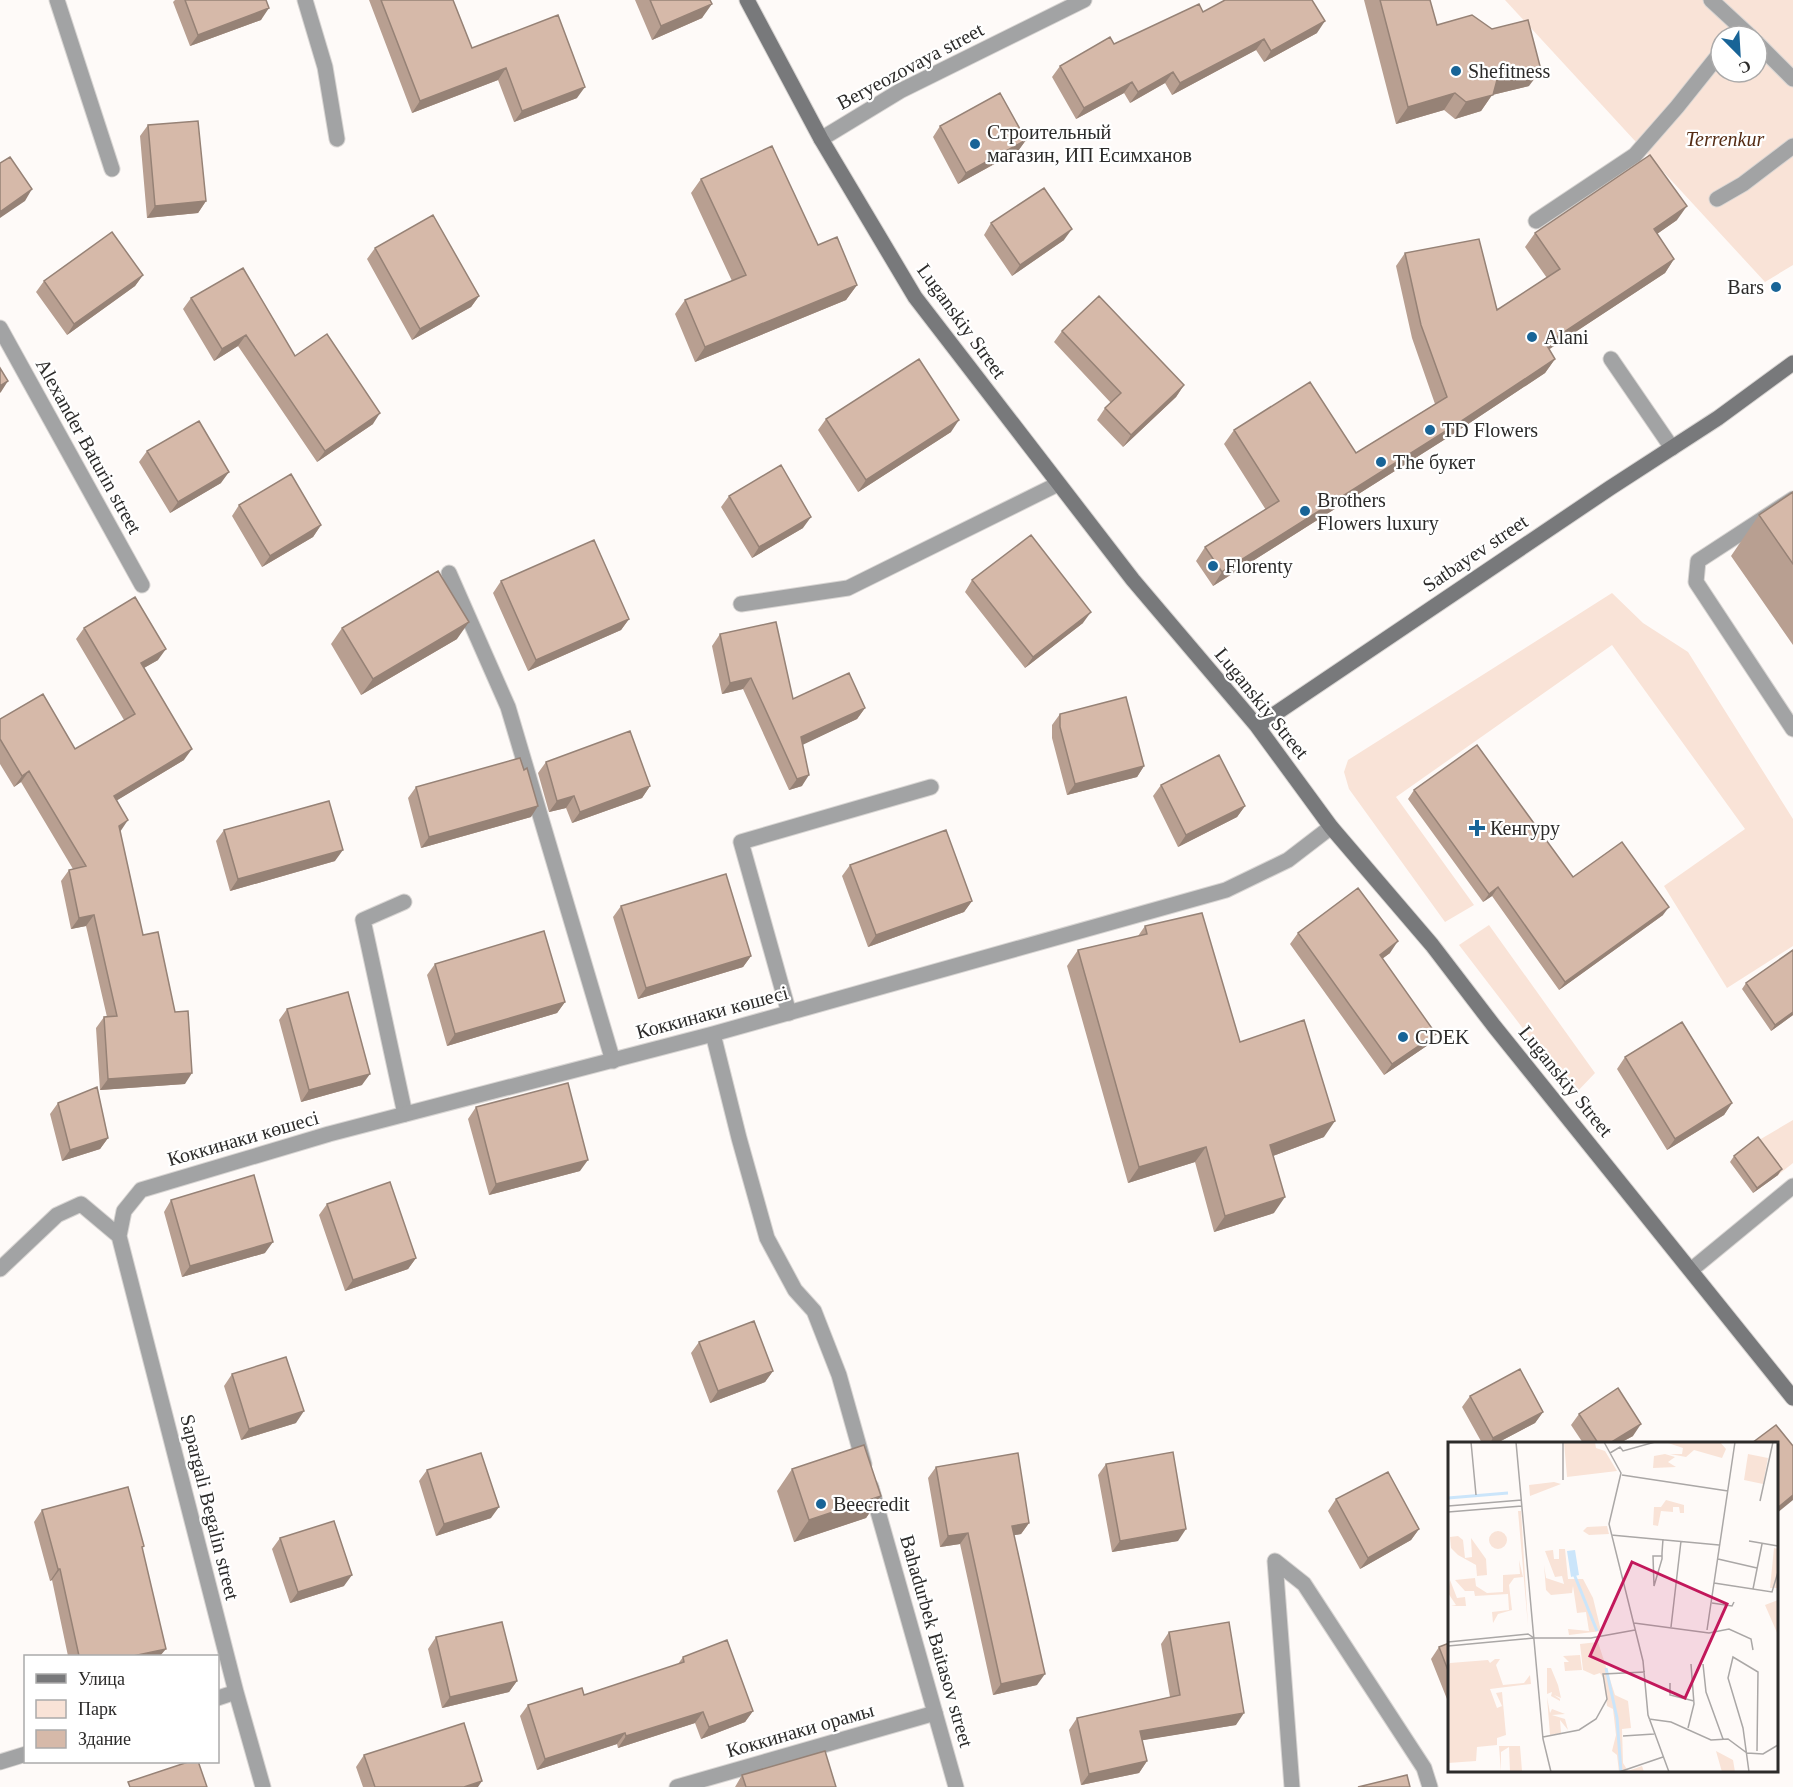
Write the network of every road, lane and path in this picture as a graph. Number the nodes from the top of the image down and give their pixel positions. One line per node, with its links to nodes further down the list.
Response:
1 (57, 0): 13 (street)
2 (305, 0): 10 (street)
3 (747, 0): 11 (street, Luganskiy Street)
4 (1084, 0): 11 (street, Beryeozovaya street)
5 (1711, 0): 6 (street)
6 (1734, 24)
7 (1769, 55): 9 (street)
8 (1709, 67): 15 (street)
9 (1793, 79)
10 (338, 139)
11 (821, 139): 22 (street, Luganskiy Street)
12 (1793, 146): 14 (street)
13 (112, 169)
14 (1717, 199)
15 (1536, 221)
16 (0, 328): 25 (street, Alexander Baturin street)
17 (1611, 359): 21 (street)
18 (1793, 363): 20 (street, Satbayev street)
19 (1793, 376): 20 (street, Satbayev street)
20 (1718, 417): 21 (street, Satbayev street)
21 (1672, 448): 27 (street, Satbayev street)
22 (1058, 484): 26 (street); 27 (street, Luganskiy Street)
23 (1793, 499): 28 (street)
24 (448, 573): 34 (street)
25 (142, 585)
26 (741, 604)
27 (1257, 726): 30 (street, Luganskiy Street)
28 (1793, 729)
29 (931, 787): 32 (street)
30 (1331, 826): 32 (street, Коккинаки көшесі); 39 (street, Luganskiy Street)
31 (404, 902): 35 (street)
32 (789, 1013): 33 (street, Коккинаки көшесі)
33 (713, 1034): 34 (street, Коккинаки көшесі); 43 (street, Bahadurbek Baitasov street)
34 (613, 1061): 35 (street, Коккинаки көшесі)
35 (405, 1114): 37 (street, Коккинаки көшесі)
36 (1793, 1186): 39 (street)
37 (119, 1236): 38 (street); 41 (street, Sapargali Begalin street)
38 (0, 1269)
39 (1690, 1270): 40 (street, Luganskiy Street)
40 (1793, 1398)
41 (236, 1692): 42 (street); 46 (street, Sapargali Begalin street)
42 (219, 1698)
43 (935, 1713): 47 (street, Коккинаки орамы); 48 (street, Bahadurbek Baitasov street)
44 (24, 1755): 45 (street)
45 (0, 1762)
46 (263, 1787)
47 (676, 1787)
48 (956, 1787)
49 (1292, 1787): 50 (street)
50 (1430, 1787)

